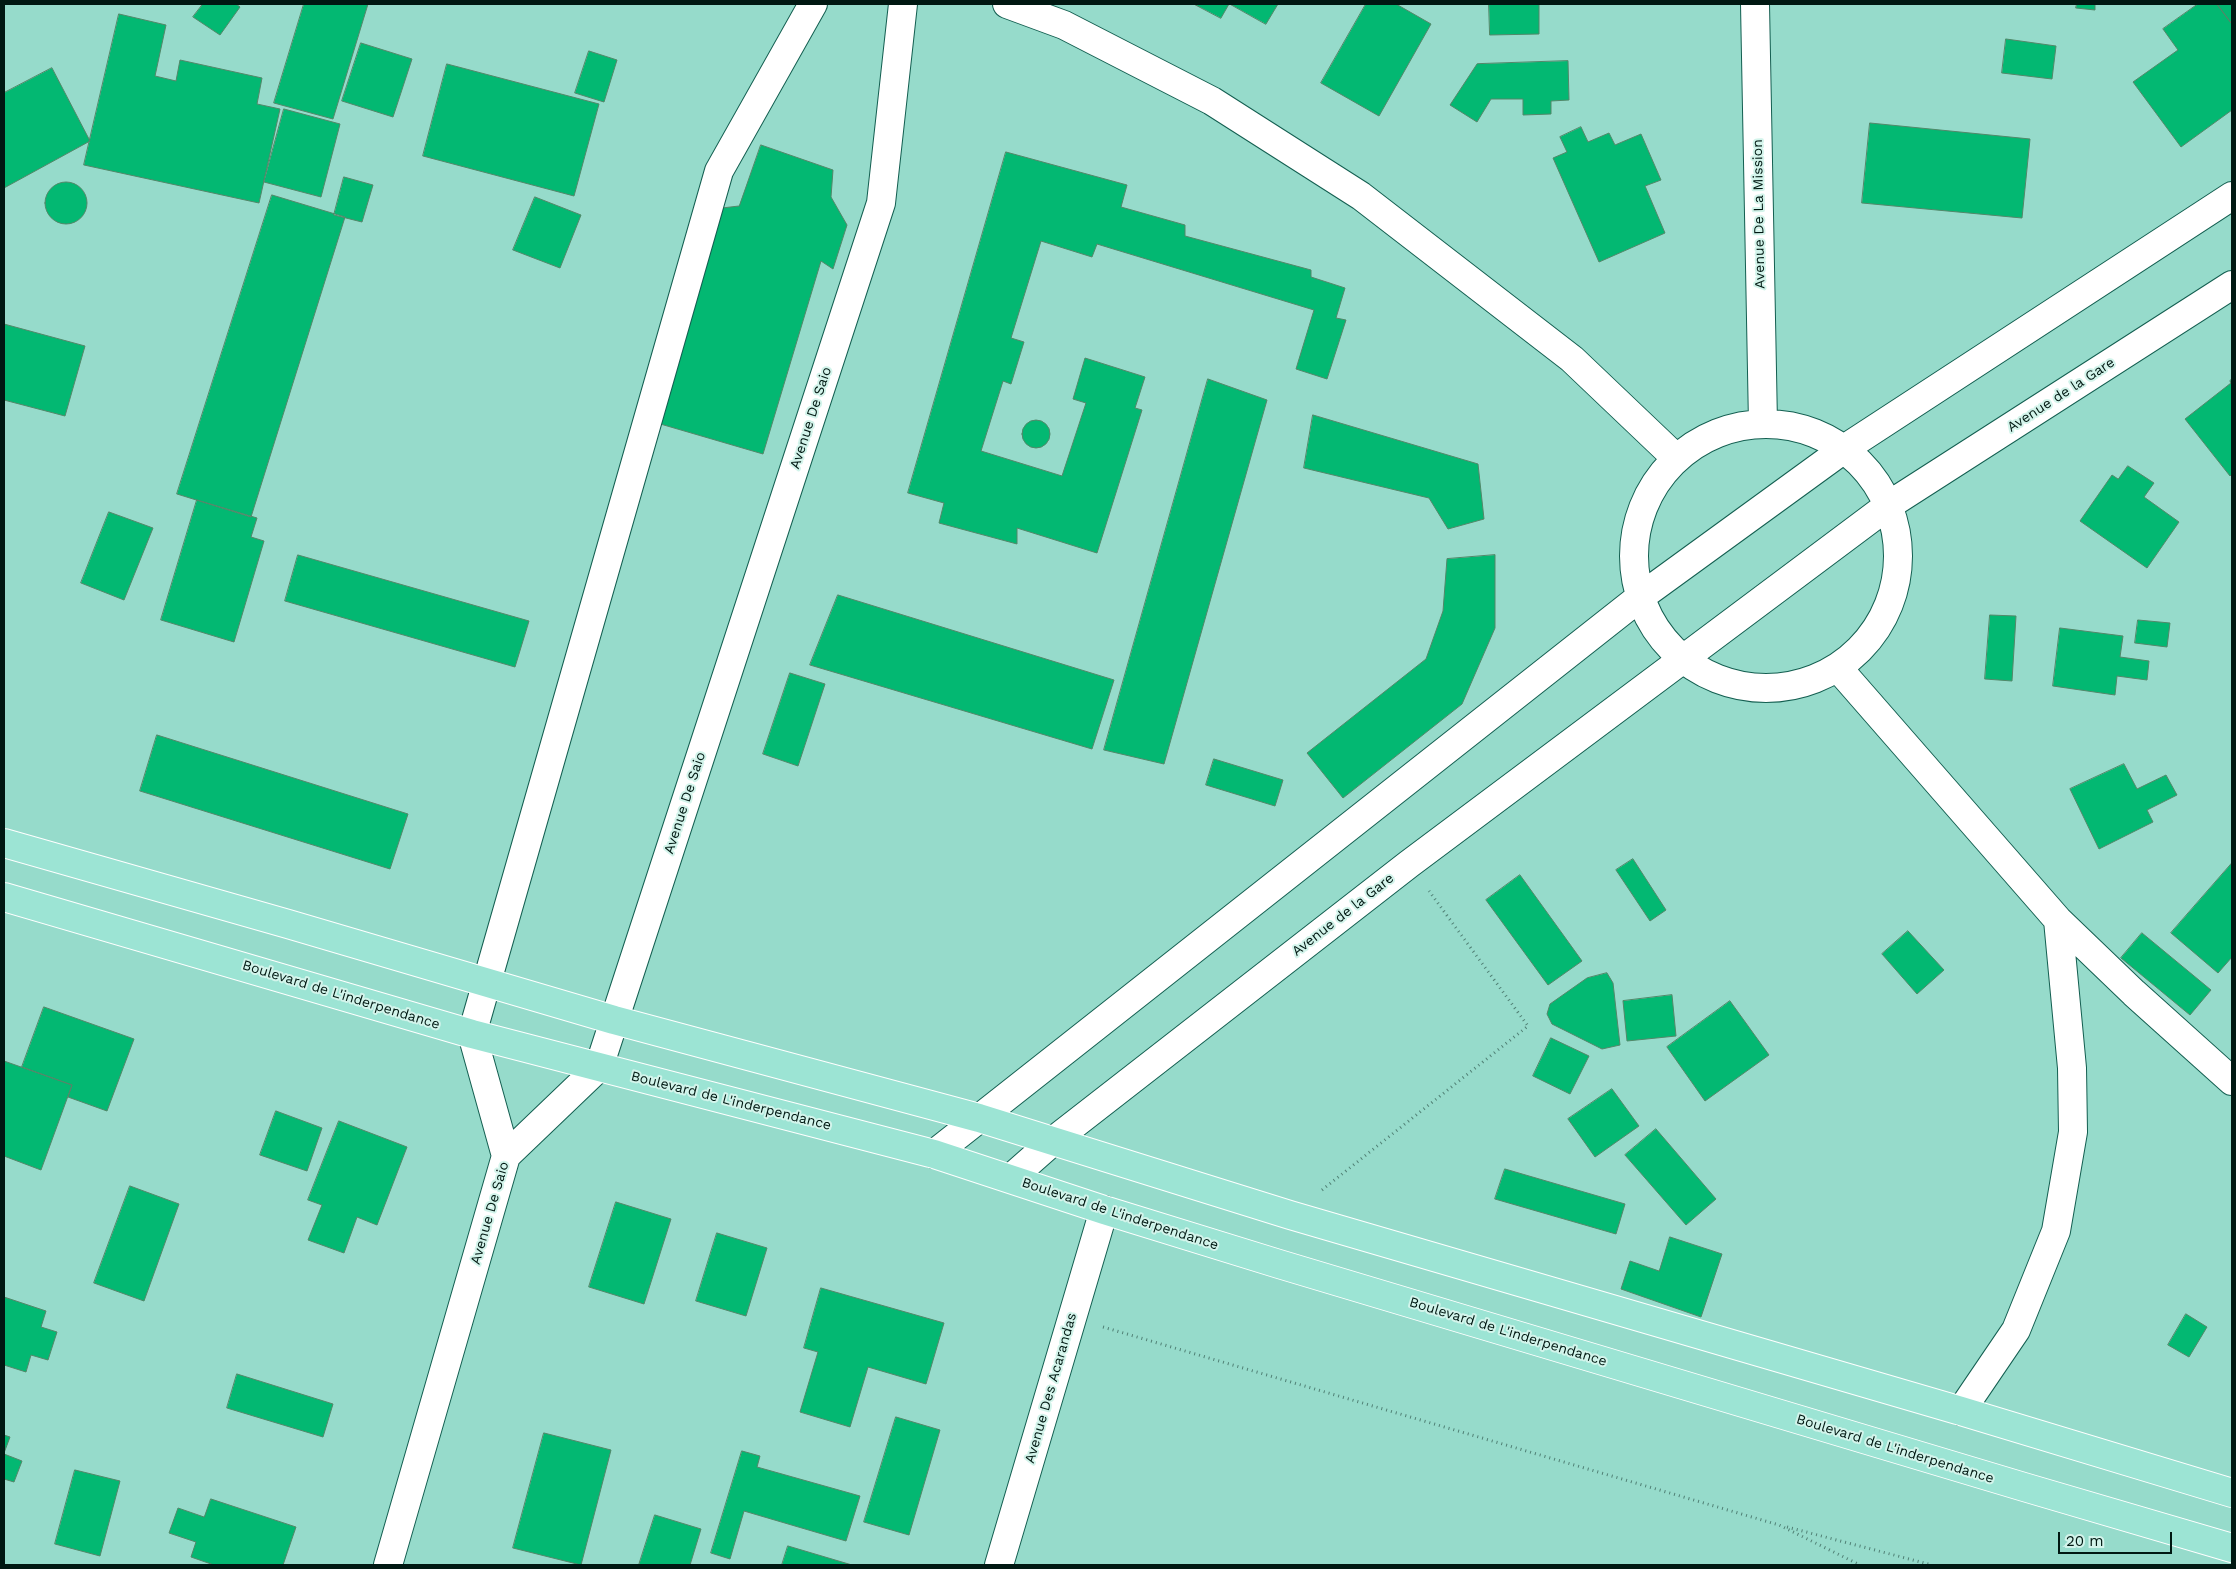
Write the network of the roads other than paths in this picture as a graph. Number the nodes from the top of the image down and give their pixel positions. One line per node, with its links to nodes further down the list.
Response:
1 (813, 4): 17 (street)
2 (903, 4): 18 (street, Avenue De Saio)
3 (1008, 4): 9 (street)
4 (1755, 4): 7 (street, Avenue De La Mission)
5 (2232, 196): 8 (street)
6 (2232, 285): 10 (street, Avenue de la Gare)
7 (1763, 424): 8 (street); 9 (street)
8 (1844, 450): 10 (street); 11 (street)
9 (1676, 458): 11 (street)
10 (1889, 505): 12 (street, Avenue de la Gare); 13 (street)
11 (1639, 598): 12 (street); 22 (street)
12 (1681, 659): 13 (street); 23 (street, Avenue de la Gare)
13 (1838, 668): 16 (street)
14 (4, 843): 17 (highway)
15 (4, 897): 19 (highway, Boulevard de L'inderpendance)
16 (2058, 920): 21 (street); 28 (street)
17 (487, 984): 18 (highway); 19 (street)
18 (614, 1020): 20 (street, Avenue De Saio); 22 (highway)
19 (472, 1034): 20 (highway, Boulevard de L'inderpendance); 25 (street)
20 (599, 1067): 24 (highway, Boulevard de L'inderpendance); 25 (street, Avenue De Saio)
21 (2232, 1080)
22 (979, 1118): 23 (highway); 24 (street)
23 (1053, 1141): 26 (street, Avenue de la Gare); 28 (highway)
24 (934, 1154): 26 (highway, Boulevard de L'inderpendance)
25 (506, 1156): 31 (street, Avenue De Saio)
26 (1010, 1178): 27 (highway, Boulevard de L'inderpendance)
27 (1104, 1210): 30 (highway, Boulevard de L'inderpendance); 32 (street, Avenue Des Acarandas)
28 (1961, 1411): 29 (highway)
29 (2232, 1493)
30 (2232, 1548)
31 (388, 1565)
32 (999, 1565)

